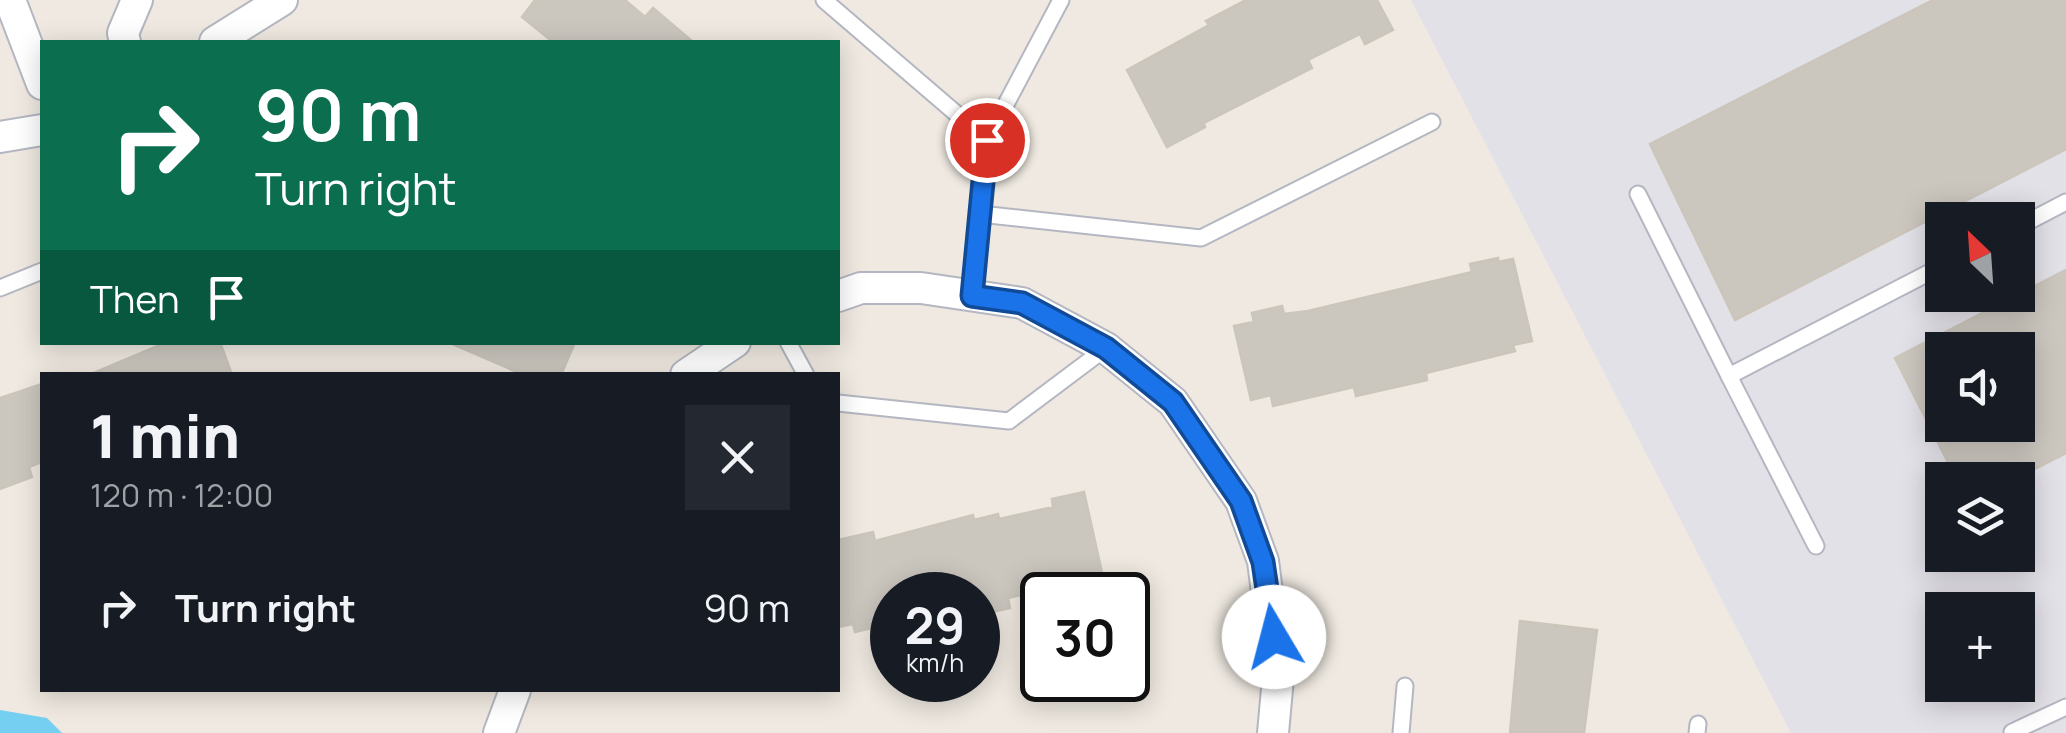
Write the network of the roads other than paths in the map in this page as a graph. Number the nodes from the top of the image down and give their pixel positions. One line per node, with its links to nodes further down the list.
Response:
1 (10, 0): 8 (street)
2 (136, 0): 6 (street)
3 (282, 0): 7 (street)
4 (824, 0): 12 (lane)
5 (1062, 0): 12 (lane)
6 (125, 40)
7 (218, 40)
8 (40, 79)
9 (1432, 122): 15 (lane)
10 (40, 130): 11 (street)
11 (0, 137)
12 (987, 140): 15 (lane)
13 (1638, 194): 27 (lane)
14 (2066, 202): 16 (lane)
15 (980, 214): 21 (lane)
16 (2035, 218)
17 (40, 273): 19 (lane)
18 (1925, 275): 27 (lane)
19 (0, 288)
20 (840, 295): 21 (street)
21 (972, 296): 24 (street)
22 (731, 345): 25 (street)
23 (790, 345): 26 (lane)
24 (1106, 348): 28 (lane); 35 (street)
25 (690, 372)
26 (804, 372)
27 (1729, 376): 29 (lane)
28 (840, 403)
29 (1816, 546)
30 (1405, 686): 36 (lane)
31 (513, 692): 34 (street)
32 (2066, 707): 33 (lane)
33 (2012, 732)
34 (500, 733)
35 (1273, 733)
36 (1401, 733)

